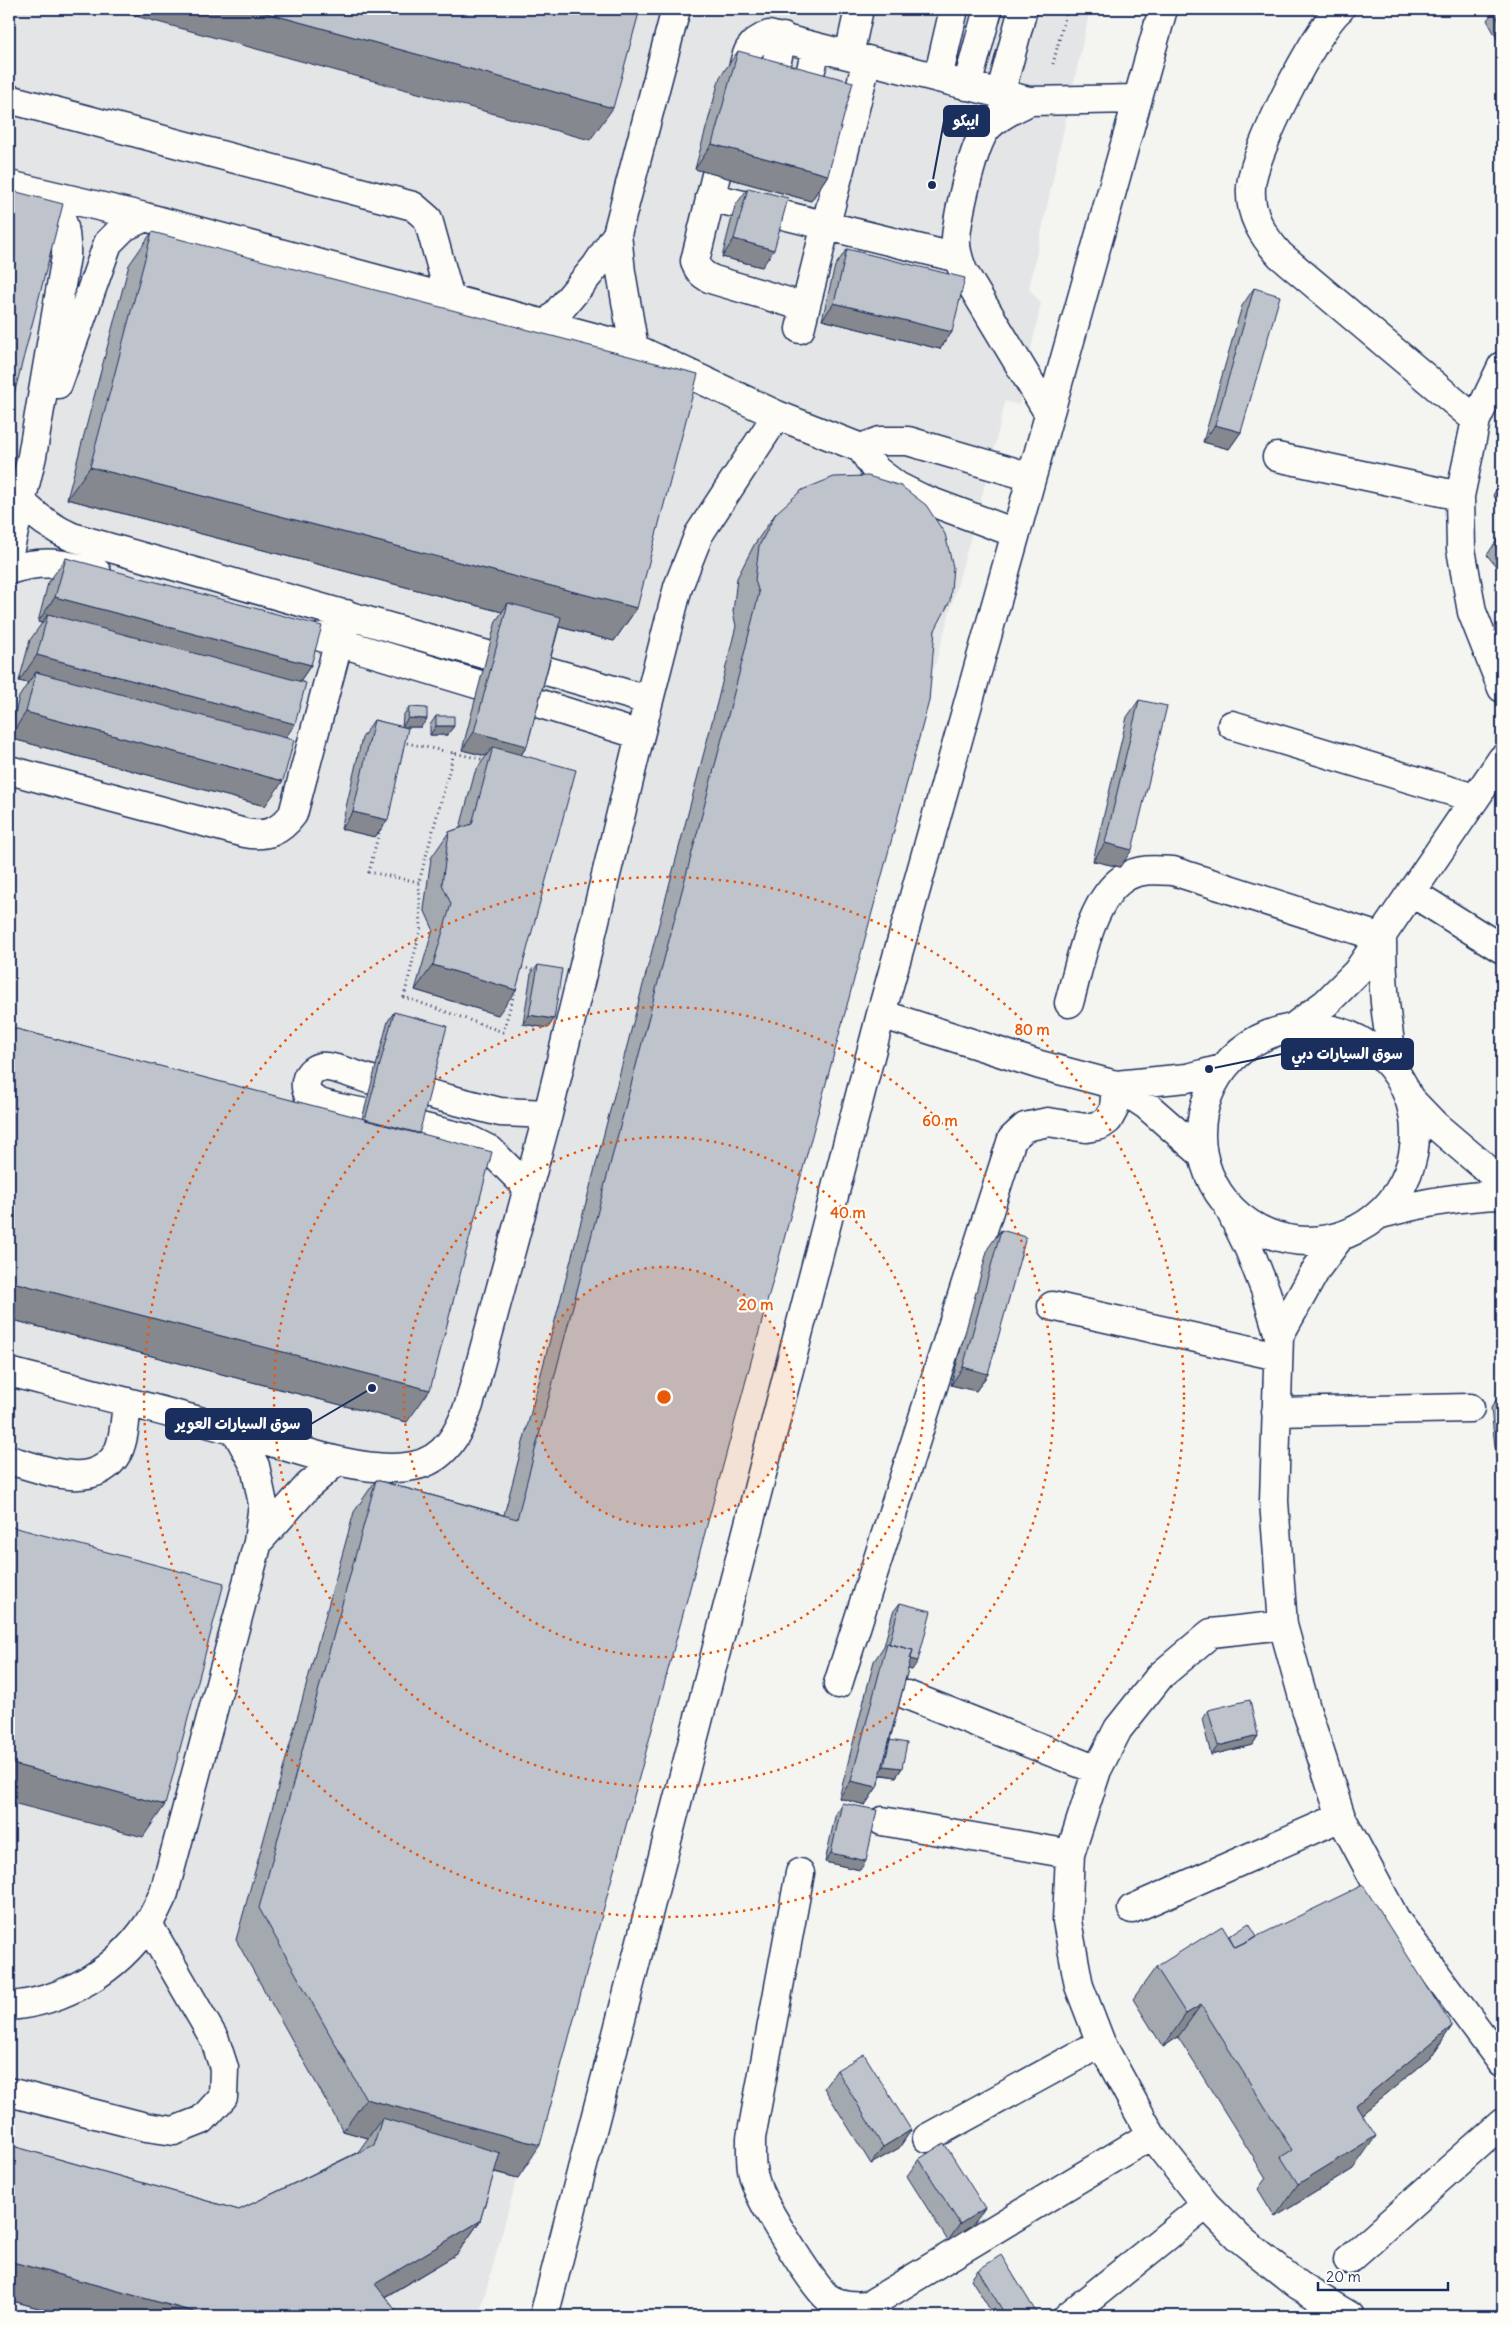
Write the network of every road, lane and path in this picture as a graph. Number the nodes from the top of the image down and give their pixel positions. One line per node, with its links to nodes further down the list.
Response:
1 (676, 9): 25 (street)
2 (859, 9): 11 (street)
3 (954, 9): 12 (street)
4 (988, 9): 14 (street)
5 (1023, 9): 16 (street)
6 (1068, 9): 20 (path)
7 (1162, 9): 19 (street)
8 (1340, 9): 33 (street)
9 (782, 37): 10 (street); 13 (street); 15 (street)
10 (817, 46): 11 (street); 18 (street)
11 (858, 57): 12 (street); 24 (street)
12 (938, 78): 14 (street)
13 (740, 82)
14 (967, 86): 16 (street)
15 (769, 90)
16 (1000, 95): 20 (street)
17 (9, 99): 27 (street)
18 (803, 99)
19 (1137, 99): 20 (street); 31 (street)
20 (1036, 102): 26 (street)
21 (9, 185): 22 (street)
22 (47, 194): 23 (street); 35 (street)
23 (145, 217): 27 (street); 35 (street)
24 (826, 225): 24 (street); 26 (street)
25 (617, 234): 28 (street); 29 (street)
26 (958, 258): 31 (street)
27 (450, 298): 28 (street)
28 (548, 324): 29 (street)
29 (634, 348): 32 (street)
30 (1502, 366): 33 (street)
31 (1049, 414): 37 (street)
32 (777, 415): 34 (street); 53 (street)
33 (1476, 420): 39 (street)
34 (860, 448): 37 (street); 42 (street)
35 (32, 456): 40 (street)
36 (1277, 456): 39 (street)
37 (1031, 477): 42 (street)
38 (860, 487): 41 (street)
39 (1460, 496): 52 (street)
40 (22, 502): 43 (street); 46 (street)
41 (906, 520)
42 (1015, 533): 72 (street)
43 (9, 552)
44 (9, 570): 45 (street)
45 (117, 578)
46 (346, 614): 48 (street); 49 (street)
47 (300, 631): 48 (street)
48 (338, 642): 51 (street); 61 (street)
49 (487, 655)
50 (540, 669): 53 (street)
51 (480, 685)
52 (1502, 688)
53 (648, 700): 56 (street)
54 (531, 701): 56 (street)
55 (1232, 725): 62 (street)
56 (640, 735): 81 (street)
57 (400, 750): 58 (path)
58 (454, 753): 60 (path); 64 (path)
59 (1502, 759): 62 (street)
60 (490, 761)
61 (9, 770)
62 (1474, 798): 65 (street)
63 (381, 826): 64 (path)
64 (419, 882): 70 (path)
65 (1411, 892): 66 (street); 67 (street)
66 (1382, 938): 71 (street); 73 (street); 75 (street)
67 (1502, 949)
68 (524, 957): 69 (path)
69 (519, 976)
70 (516, 985)
71 (1069, 1003)
72 (881, 1014): 77 (street); 119 (street)
73 (1291, 1029): 74 (street); 75 (street)
74 (1222, 1069): 77 (street); 83 (street)
75 (1395, 1071): 79 (street)
76 (372, 1080): 80 (street)
77 (1116, 1085): 83 (street); 101 (street)
78 (425, 1094): 81 (street)
79 (1409, 1098): 84 (street); 88 (street)
80 (364, 1113)
81 (548, 1114): 85 (street)
82 (417, 1126): 85 (street)
83 (1202, 1154): 87 (street)
84 (1502, 1182)
85 (528, 1188): 98 (street)
86 (1502, 1196): 88 (street)
87 (1229, 1208): 89 (street); 91 (street)
88 (1380, 1214): 89 (street)
89 (1340, 1237): 91 (street)
90 (1052, 1306): 91 (street)
91 (1278, 1346): 95 (street)
92 (9, 1372): 93 (street)
93 (128, 1403): 96 (street); 97 (street)
94 (1470, 1408): 95 (street)
95 (1276, 1412): 100 (street)
96 (236, 1431): 98 (street); 99 (street)
97 (9, 1460)
98 (337, 1461): 99 (street)
99 (258, 1542): 109 (street)
100 (1284, 1625): 103 (street); 104 (street)
101 (838, 1684)
102 (907, 1695): 103 (street)
103 (1097, 1770): 106 (street)
104 (1340, 1817): 108 (street); 112 (street)
105 (882, 1820): 106 (street)
106 (1070, 1854): 111 (street)
107 (800, 1873): 115 (street)
108 (1132, 1909)
109 (148, 1924): 110 (street); 113 (street)
110 (9, 2006)
111 (1100, 2043): 115 (street); 116 (street)
112 (1502, 2063)
113 (9, 2092)
114 (1502, 2123): 118 (street)
115 (1151, 2135): 117 (street)
116 (927, 2138)
117 (1206, 2205): 120 (street); 121 (street)
118 (1348, 2260)
119 (544, 2316)
120 (1068, 2316)
121 (1350, 2316)

